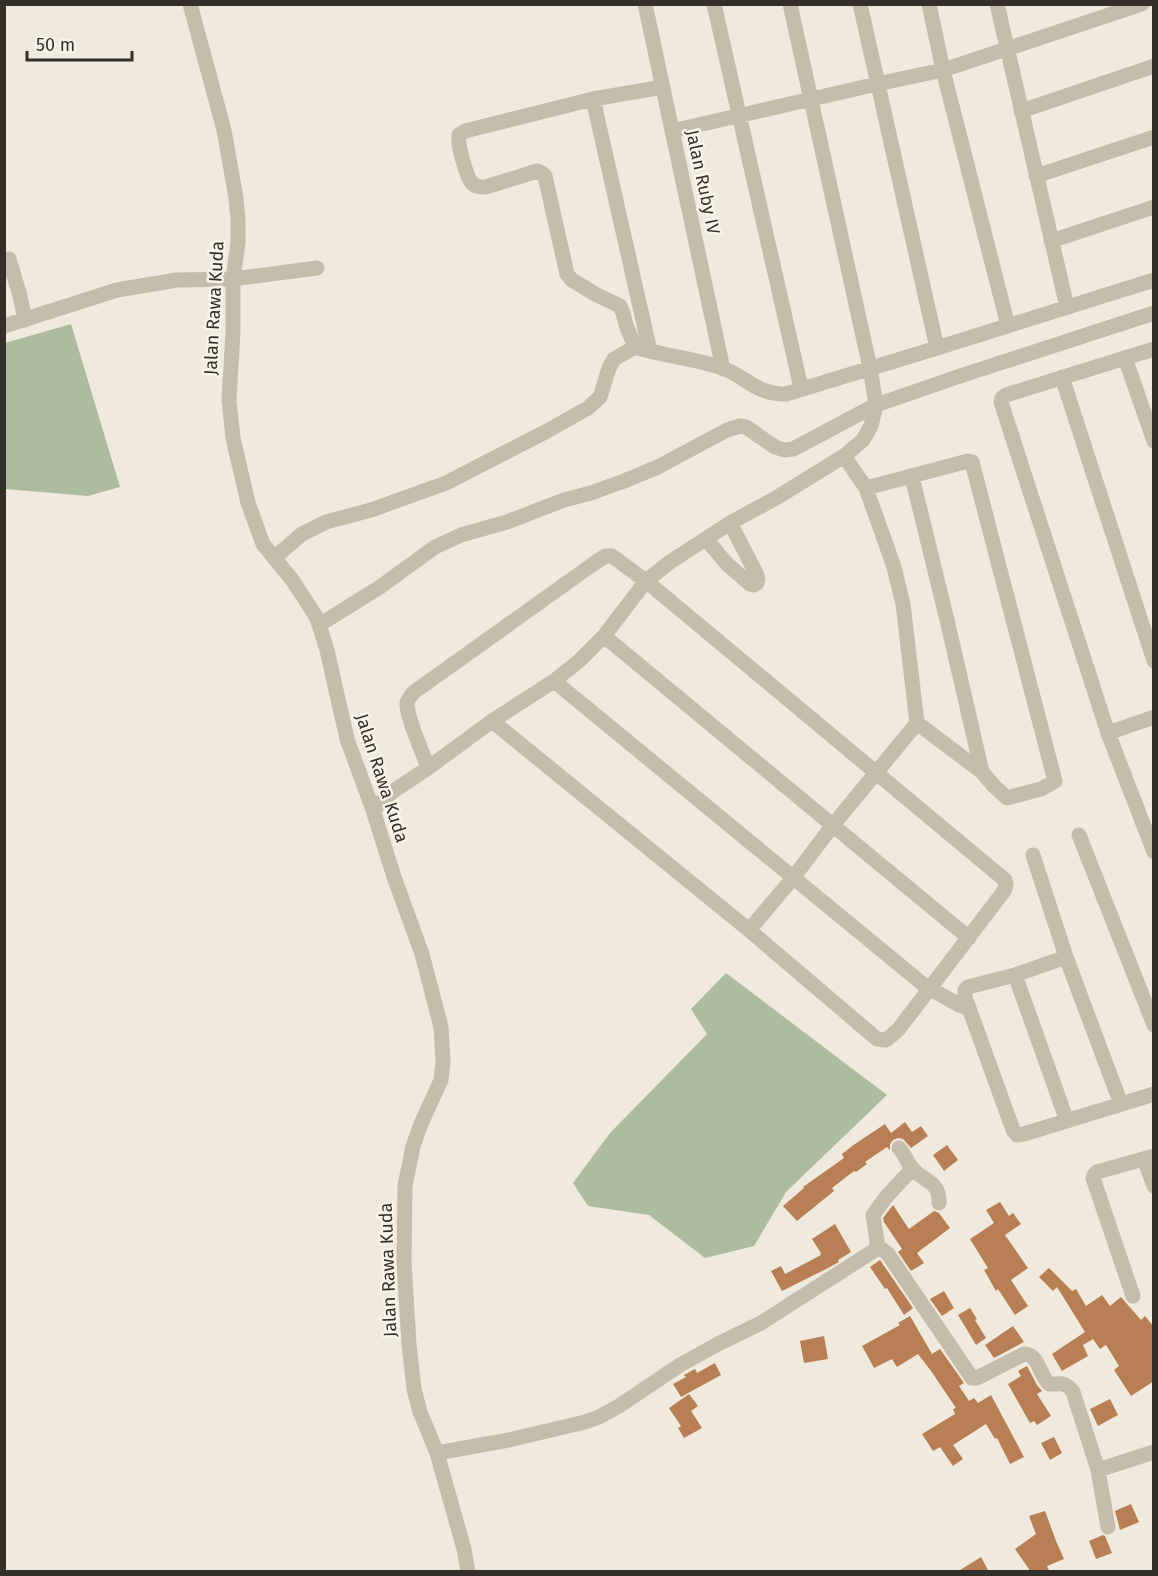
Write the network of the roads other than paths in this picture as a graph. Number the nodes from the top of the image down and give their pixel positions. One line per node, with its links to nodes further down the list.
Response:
1 (190, 4): 25 (street, Jalan Rawa Kuda)
2 (645, 4): 13 (street, Jalan Ruby IV)
3 (714, 4): 17 (street)
4 (789, 4): 15 (street)
5 (860, 4): 12 (street)
6 (929, 4): 11 (street)
7 (998, 4): 9 (street)
8 (1142, 4): 9 (street)
9 (1007, 50): 11 (street); 16 (street)
10 (1154, 66): 16 (street)
11 (943, 70): 12 (street); 31 (street)
12 (877, 84): 15 (street); 33 (street)
13 (663, 87): 14 (street); 18 (street, Jalan Ruby IV)
14 (593, 99): 32 (street); 35 (street)
15 (811, 100): 17 (street); 37 (street)
16 (1021, 111): 20 (street)
17 (739, 117): 18 (street); 40 (street)
18 (672, 131): 38 (street, Jalan Ruby IV)
19 (1154, 137): 20 (street)
20 (1036, 176): 22 (street)
21 (1154, 207): 22 (street)
22 (1051, 241): 27 (street)
23 (9, 259): 29 (street)
24 (317, 268): 25 (street)
25 (233, 279): 29 (street); 48 (street, Jalan Rawa Kuda)
26 (1154, 280): 27 (street)
27 (1067, 307): 31 (street)
28 (1154, 313): 41 (street)
29 (25, 320): 30 (street)
30 (4, 326)
31 (1008, 326): 33 (street)
32 (635, 347): 35 (street); 48 (street)
33 (937, 348): 37 (street)
34 (1154, 350): 36 (street)
35 (650, 351): 38 (street)
36 (1125, 358): 39 (street); 42 (street)
37 (870, 368): 40 (street); 41 (street)
38 (723, 369): 40 (street)
39 (1062, 377): 52 (street); 57 (street)
40 (801, 388)
41 (876, 405): 43 (street); 50 (street)
42 (1154, 441)
43 (844, 456): 45 (street); 46 (street)
44 (912, 477): 45 (street); 59 (street); 59 (street)
45 (866, 488): 56 (street)
46 (730, 523): 47 (street); 47 (street)
47 (706, 539): 49 (street)
48 (274, 558): 50 (street, Jalan Rawa Kuda)
49 (646, 581): 51 (street); 58 (street); 60 (street)
50 (319, 625): 61 (street, Jalan Rawa Kuda)
51 (604, 636): 53 (street); 62 (street)
52 (1154, 661)
53 (554, 681): 55 (street); 66 (street)
54 (1154, 717): 57 (street)
55 (492, 721): 58 (street); 67 (street)
56 (916, 723): 59 (street); 60 (street)
57 (1108, 733): 64 (street)
58 (428, 768): 61 (street)
59 (982, 772)
60 (876, 774): 62 (street); 68 (street)
61 (373, 810): 85 (street, Jalan Rawa Kuda)
62 (833, 825): 66 (street); 68 (street)
63 (1079, 835): 73 (street)
64 (1154, 852)
65 (1033, 855): 69 (street)
66 (793, 878): 67 (street); 71 (street)
67 (749, 930): 71 (street)
68 (969, 938): 71 (street)
69 (1066, 957): 70 (street); 75 (street)
70 (1015, 975): 72 (street); 76 (street)
71 (930, 990): 72 (street)
72 (969, 1008): 76 (street)
73 (1154, 1025)
74 (1154, 1094): 75 (street)
75 (1121, 1104): 76 (street)
76 (1067, 1121)
77 (899, 1148): 79 (street)
78 (1149, 1157): 80 (street); 83 (street)
79 (912, 1169): 81 (street); 82 (street)
80 (1154, 1186)
81 (939, 1203)
82 (878, 1248): 85 (street); 86 (street)
83 (1133, 1296)
84 (1154, 1452): 86 (street)
85 (437, 1453): 88 (street, Jalan Rawa Kuda)
86 (1098, 1470): 87 (street)
87 (1108, 1527)
88 (468, 1572)

